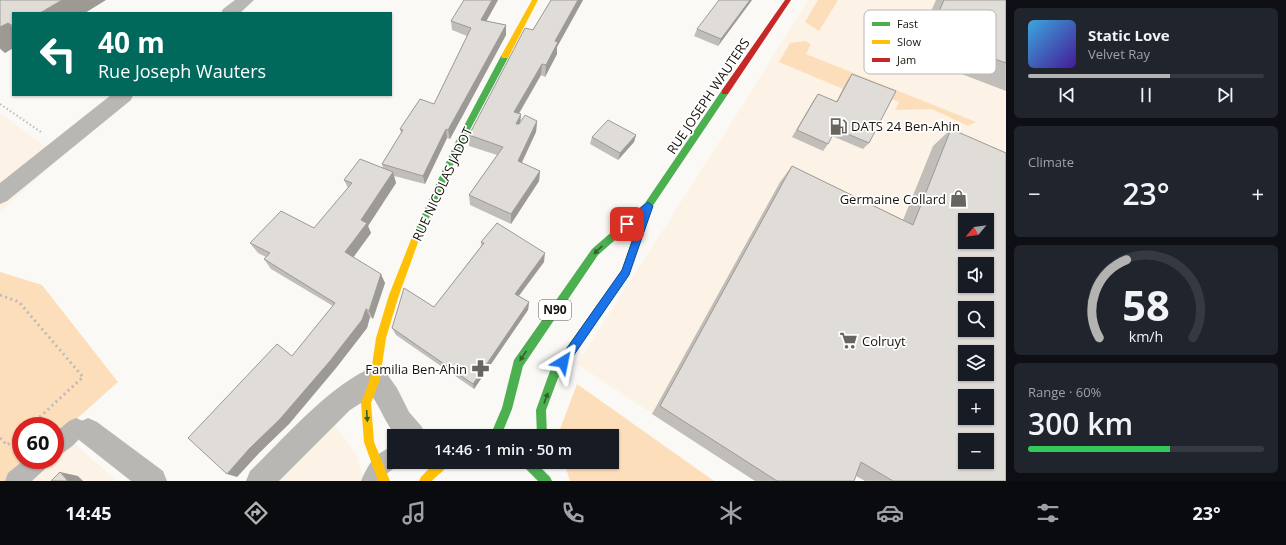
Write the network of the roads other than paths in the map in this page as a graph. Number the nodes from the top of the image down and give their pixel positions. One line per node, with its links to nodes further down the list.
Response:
1 (246, 0): 4 (street)
2 (535, 0): 8 (main road, RUE NICOLAS JADOT)
3 (788, 0): 7 (main road, RUE JOSEPH WAUTERS / N90)
4 (230, 12)
5 (123, 96): 6 (street)
6 (0, 195)
7 (648, 206): 11 (main road, RUE JOSEPH WAUTERS / N90, one-way to 11); 12 (main road, RUE JOSEPH WAUTERS / N90, one-way to 7)
8 (375, 379): 10 (street); 18 (main road, RUE NICOLAS JADOT, one-way to 18); 22 (street)
9 (77, 429): 13 (lane); 21 (street)
10 (407, 429)
11 (498, 429)
12 (542, 429)
13 (64, 440)
14 (30, 469): 20 (lane)
15 (435, 469): 23 (main road)
16 (534, 469): 19 (main road)
17 (543, 469): 19 (main road)
18 (382, 472)
19 (544, 479)
20 (16, 481)
21 (153, 481)
22 (260, 481)
23 (425, 481)

